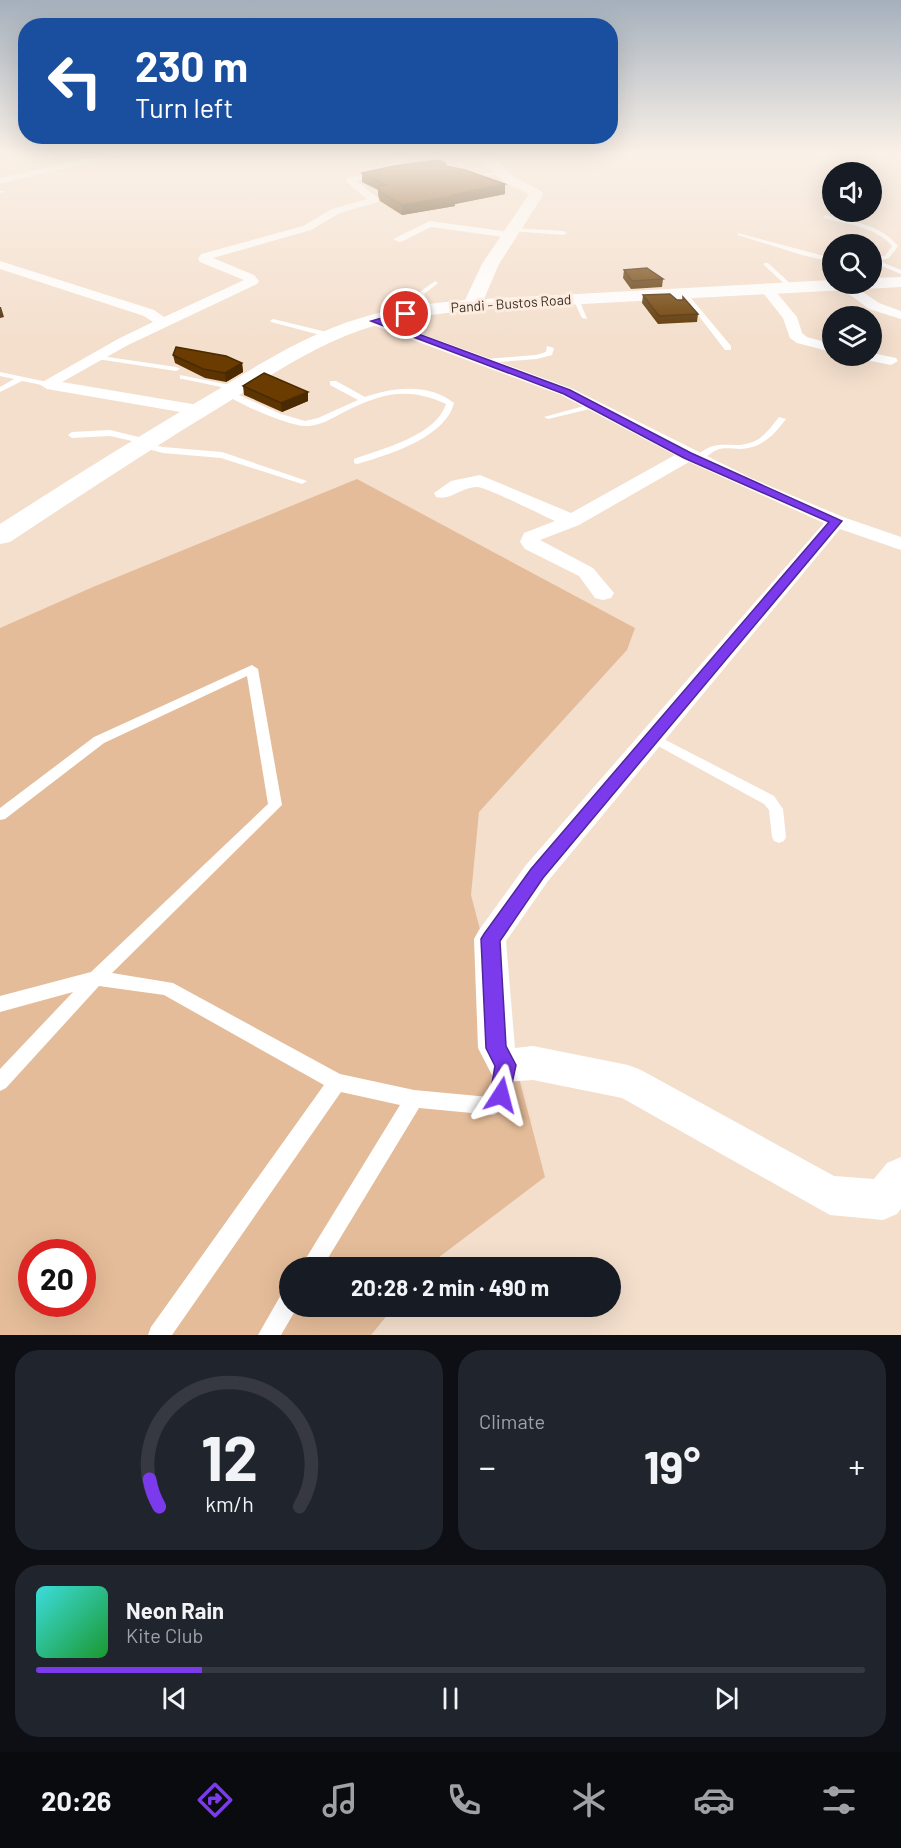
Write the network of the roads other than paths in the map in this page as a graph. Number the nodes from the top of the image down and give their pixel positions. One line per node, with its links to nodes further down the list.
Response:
1 (328, 216): 31 (street)
2 (522, 216): 4 (main road)
3 (843, 222): 7 (lane)
4 (511, 232): 5 (lane); 9 (street); 25 (main road)
5 (564, 233)
6 (740, 234): 10 (lane)
7 (879, 234)
8 (882, 236): 11 (lane)
9 (399, 239)
10 (822, 258)
11 (882, 258)
12 (766, 264): 20 (lane)
13 (882, 264): 15 (lane)
14 (0, 265): 31 (street)
15 (901, 272)
16 (901, 282): 18 (main road, Pandi - Bustos Road)
17 (435, 283): 26 (lane)
18 (882, 283)
19 (822, 286): 20 (main road, Pandi - Bustos Road)
20 (792, 288): 21 (main road, Pandi - Bustos Road)
21 (766, 289): 23 (main road, Pandi - Bustos Road); 33 (street)
22 (857, 294): 27 (street)
23 (677, 298): 24 (main road, Pandi - Bustos Road); 35 (lane)
24 (576, 299): 25 (main road, Pandi - Bustos Road); 28 (lane)
25 (473, 305): 26 (main road, Pandi - Bustos Road)
26 (431, 309): 30 (main road, Pandi - Bustos Road)
27 (901, 315)
28 (585, 318)
29 (273, 321): 32 (lane)
30 (375, 321): 32 (main road, Pandi - Bustos Road); 38 (street)
31 (163, 323): 36 (street)
32 (332, 336): 47 (main road, Pandi - Bustos Road)
33 (822, 345)
34 (550, 348): 38 (lane)
35 (728, 348)
36 (97, 357): 40 (lane); 45 (street)
37 (882, 359): 39 (street)
38 (487, 361): 49 (street)
39 (891, 361)
40 (176, 369)
41 (0, 375): 42 (lane)
42 (20, 378): 45 (lane); 46 (lane)
43 (183, 378): 47 (lane)
44 (333, 383): 48 (lane)
45 (47, 384): 50 (street)
46 (0, 390)
47 (231, 391): 48 (lane); 50 (main road, Pandi - Bustos Road)
48 (363, 399): 56 (lane)
49 (595, 405): 51 (lane); 55 (street)
50 (198, 410): 54 (main road, Pandi - Bustos Road)
51 (548, 417)
52 (782, 419): 55 (lane)
53 (72, 435): 54 (lane)
54 (146, 443): 57 (lane); 61 (main road, Pandi - Bustos Road)
55 (693, 458): 59 (street); 60 (street)
56 (357, 461)
57 (302, 481)
58 (443, 493): 59 (street)
59 (572, 521): 63 (street)
60 (836, 521): 62 (street); 64 (street)
61 (0, 536)
62 (901, 544)
63 (603, 593)
64 (654, 738): 66 (lane); 69 (street)
65 (0, 815): 67 (lane)
66 (779, 837)
67 (96, 978): 68 (lane); 70 (lane); 71 (lane)
68 (0, 1004)
69 (506, 1065): 72 (lane); 73 (street)
70 (0, 1082)
71 (337, 1082): 72 (lane); 76 (lane)
72 (414, 1099): 74 (lane)
73 (901, 1177)
74 (317, 1257)
75 (280, 1317): 77 (lane)
76 (159, 1335)
77 (269, 1335)

